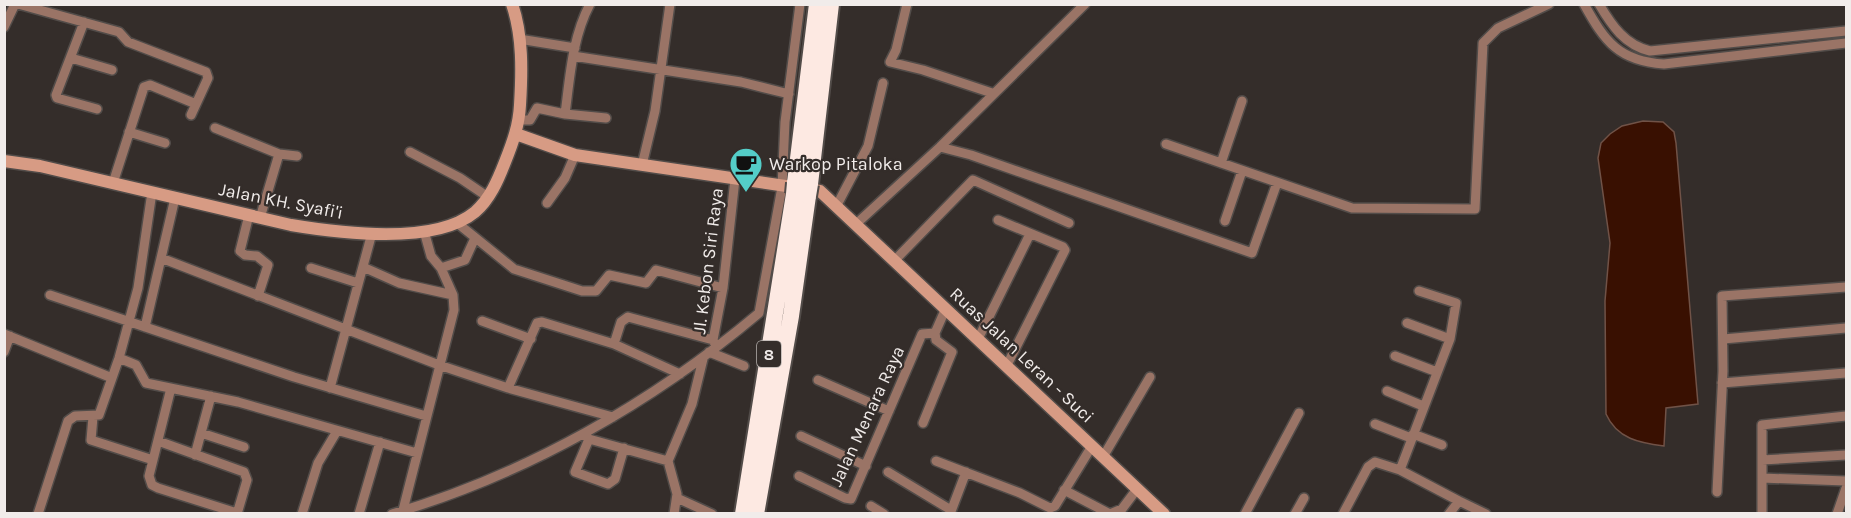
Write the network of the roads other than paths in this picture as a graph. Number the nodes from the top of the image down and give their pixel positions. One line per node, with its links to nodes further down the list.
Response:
1 (17, 4): 14 (street); 15 (street)
2 (512, 4): 18 (main road, Jalan KH. Syafi'i)
3 (590, 4): 20 (street)
4 (664, 4): 13 (street)
5 (800, 4): 26 (street)
6 (817, 4): 51 (highway, 8)
7 (831, 4): 51 (highway, 8)
8 (907, 4): 25 (street)
9 (1084, 4): 25 (street)
10 (1549, 4): 50 (street)
11 (1584, 4): 19 (street)
12 (1599, 4): 17 (street)
13 (670, 5): 23 (street)
14 (7, 16): 16 (street)
15 (84, 22): 21 (street); 28 (street)
16 (4, 27)
17 (1846, 31)
18 (519, 39): 20 (street); 33 (main road, Jalan KH. Syafi'i)
19 (1846, 43)
20 (574, 52): 23 (street); 30 (street)
21 (71, 58): 22 (street); 29 (street)
22 (112, 70)
23 (661, 70): 26 (street); 46 (street)
24 (883, 83): 56 (street)
25 (992, 93): 39 (street)
26 (789, 94): 51 (street)
27 (1242, 101): 45 (street)
28 (196, 104): 31 (street); 35 (street)
29 (97, 109)
30 (565, 114): 32 (street); 33 (street)
31 (191, 115)
32 (606, 118)
33 (519, 120): 36 (main road, Jalan KH. Syafi'i)
34 (215, 128): 41 (street)
35 (129, 132): 37 (street); 49 (street)
36 (516, 134): 42 (main road); 54 (main road, Jalan KH. Syafi'i)
37 (165, 143)
38 (1166, 144): 45 (street)
39 (940, 147): 50 (street); 62 (street)
40 (410, 152): 54 (street)
41 (279, 154): 43 (street); 57 (street)
42 (575, 154): 46 (main road); 55 (street)
43 (297, 156)
44 (4, 161): 49 (main road, Jalan KH. Syafi'i)
45 (1221, 163): 47 (street)
46 (642, 165): 48 (main road)
47 (1242, 171): 50 (street); 59 (street)
48 (735, 179): 51 (main road); 74 (street, Jl. Kebon Siri Raya)
49 (113, 183): 52 (main road, Jalan KH. Syafi'i)
50 (1277, 183)
51 (802, 189): 56 (main road, Ruas Jalan Leran - Suci); 93 (street); 165 (highway, 8); 166 (highway, 8)
52 (152, 192): 53 (main road, Jalan KH. Syafi'i); 81 (street)
53 (174, 198): 57 (main road, Jalan KH. Syafi'i); 67 (street)
54 (488, 198): 60 (main road, Jalan KH. Syafi'i)
55 (547, 203)
56 (837, 205): 62 (main road, Ruas Jalan Leran - Suci)
57 (255, 217): 64 (main road, Jalan KH. Syafi'i); 78 (street)
58 (998, 220): 65 (street)
59 (1225, 221)
60 (456, 222): 63 (main road, Jalan KH. Syafi'i); 66 (street)
61 (1069, 223): 68 (street)
62 (855, 225): 68 (main road, Ruas Jalan Leran - Suci)
63 (424, 231): 64 (main road, Jalan KH. Syafi'i); 71 (street)
64 (372, 233): 69 (street)
65 (1030, 234): 89 (street); 98 (street)
66 (475, 238): 71 (street); 74 (street)
67 (161, 258): 78 (street); 83 (street)
68 (895, 260): 79 (main road, Ruas Jalan Leran - Suci)
69 (363, 267): 72 (street); 77 (street)
70 (311, 268): 72 (street)
71 (441, 268): 77 (street)
72 (358, 283): 85 (street)
73 (1846, 287): 91 (street)
74 (723, 288): 93 (street, Jl. Kebon Siri Raya)
75 (1419, 291): 90 (street)
76 (50, 295): 81 (street)
77 (453, 295): 97 (street)
78 (258, 296): 85 (street)
79 (946, 309): 86 (street, Jalan Menara Raya); 89 (main road, Ruas Jalan Leran - Suci)
80 (482, 321): 88 (street)
81 (130, 322): 83 (street); 96 (street)
82 (1407, 323): 90 (street)
83 (145, 327): 108 (street)
84 (1846, 328): 91 (street)
85 (346, 329): 97 (street); 108 (street)
86 (935, 333): 113 (street, Jalan Menara Raya); 119 (street)
87 (7, 335): 94 (street); 104 (street)
88 (531, 339): 92 (street); 109 (street)
89 (978, 339): 98 (main road, Ruas Jalan Leran - Suci)
90 (1450, 339): 100 (street)
91 (1723, 339): 106 (street)
92 (614, 344): 93 (street); 102 (street)
93 (710, 349): 99 (street); 102 (street); 138 (street, Jl. Kebon Siri Raya)
94 (4, 352)
95 (1395, 356): 100 (street)
96 (119, 358): 104 (street); 107 (street)
97 (439, 365): 109 (street); 117 (street)
98 (1007, 365): 129 (main road, Ruas Jalan Leran - Suci)
99 (744, 366)
100 (1437, 372): 112 (street)
101 (1846, 373): 106 (street)
102 (680, 374): 118 (street)
103 (1150, 377): 135 (street)
104 (112, 378): 116 (street)
105 (818, 380): 113 (street)
106 (1722, 383): 150 (street)
107 (171, 388): 111 (street); 126 (street)
108 (330, 388): 117 (street)
109 (508, 388): 118 (street)
110 (1387, 391): 112 (street)
111 (211, 396): 121 (street); 122 (street)
112 (1423, 406): 125 (street)
113 (889, 411): 140 (street, Jalan Menara Raya)
114 (1299, 413): 168 (street)
115 (1846, 416): 137 (street)
116 (93, 417): 136 (street); 158 (street)
117 (426, 417): 132 (street)
118 (613, 417): 123 (street)
119 (922, 423)
120 (1375, 424): 125 (street)
121 (337, 431): 127 (street); 160 (street)
122 (201, 433): 130 (street); 133 (street)
123 (586, 436): 131 (street); 131 (street); 155 (street)
124 (801, 436): 140 (street)
125 (1412, 436): 128 (street); 141 (street)
126 (158, 441): 133 (street); 136 (street)
127 (380, 442): 132 (street); 161 (street)
128 (1442, 445)
129 (1092, 446): 135 (main road, Ruas Jalan Leran - Suci); 149 (street)
130 (244, 447)
131 (624, 448): 138 (street)
132 (417, 453): 155 (street)
133 (195, 455): 159 (street)
134 (1846, 455): 137 (street)
135 (1103, 457): 148 (main road, Ruas Jalan Leran - Suci)
136 (153, 460): 159 (street)
137 (1762, 460): 145 (street)
138 (668, 461): 151 (street)
139 (936, 461): 143 (street)
140 (866, 466): 144 (street, Jalan Menara Raya)
141 (1400, 470): 153 (street); 170 (street)
142 (888, 472): 157 (street)
143 (966, 472): 149 (street); 157 (street)
144 (800, 476)
145 (1762, 478): 146 (street); 173 (street)
146 (1846, 481)
147 (1846, 488): 174 (street)
148 (1137, 489): 149 (street); 156 (main road, Ruas Jalan Leran - Suci)
149 (1064, 490)
150 (1717, 492)
151 (676, 498): 163 (street); 164 (street)
152 (1304, 498): 169 (street)
153 (1459, 501): 171 (street); 172 (street)
154 (871, 506): 167 (street)
155 (403, 510): 162 (street)
156 (1155, 511)
157 (950, 512)
158 (38, 513)
159 (237, 513)
160 (302, 513)
161 (359, 513)
162 (392, 513)
163 (674, 513)
164 (712, 513)
165 (743, 513)
166 (756, 513)
167 (884, 513)
168 (1245, 513)
169 (1295, 513)
170 (1343, 513)
171 (1449, 513)
172 (1486, 513)
173 (1762, 513)
174 (1837, 513)

